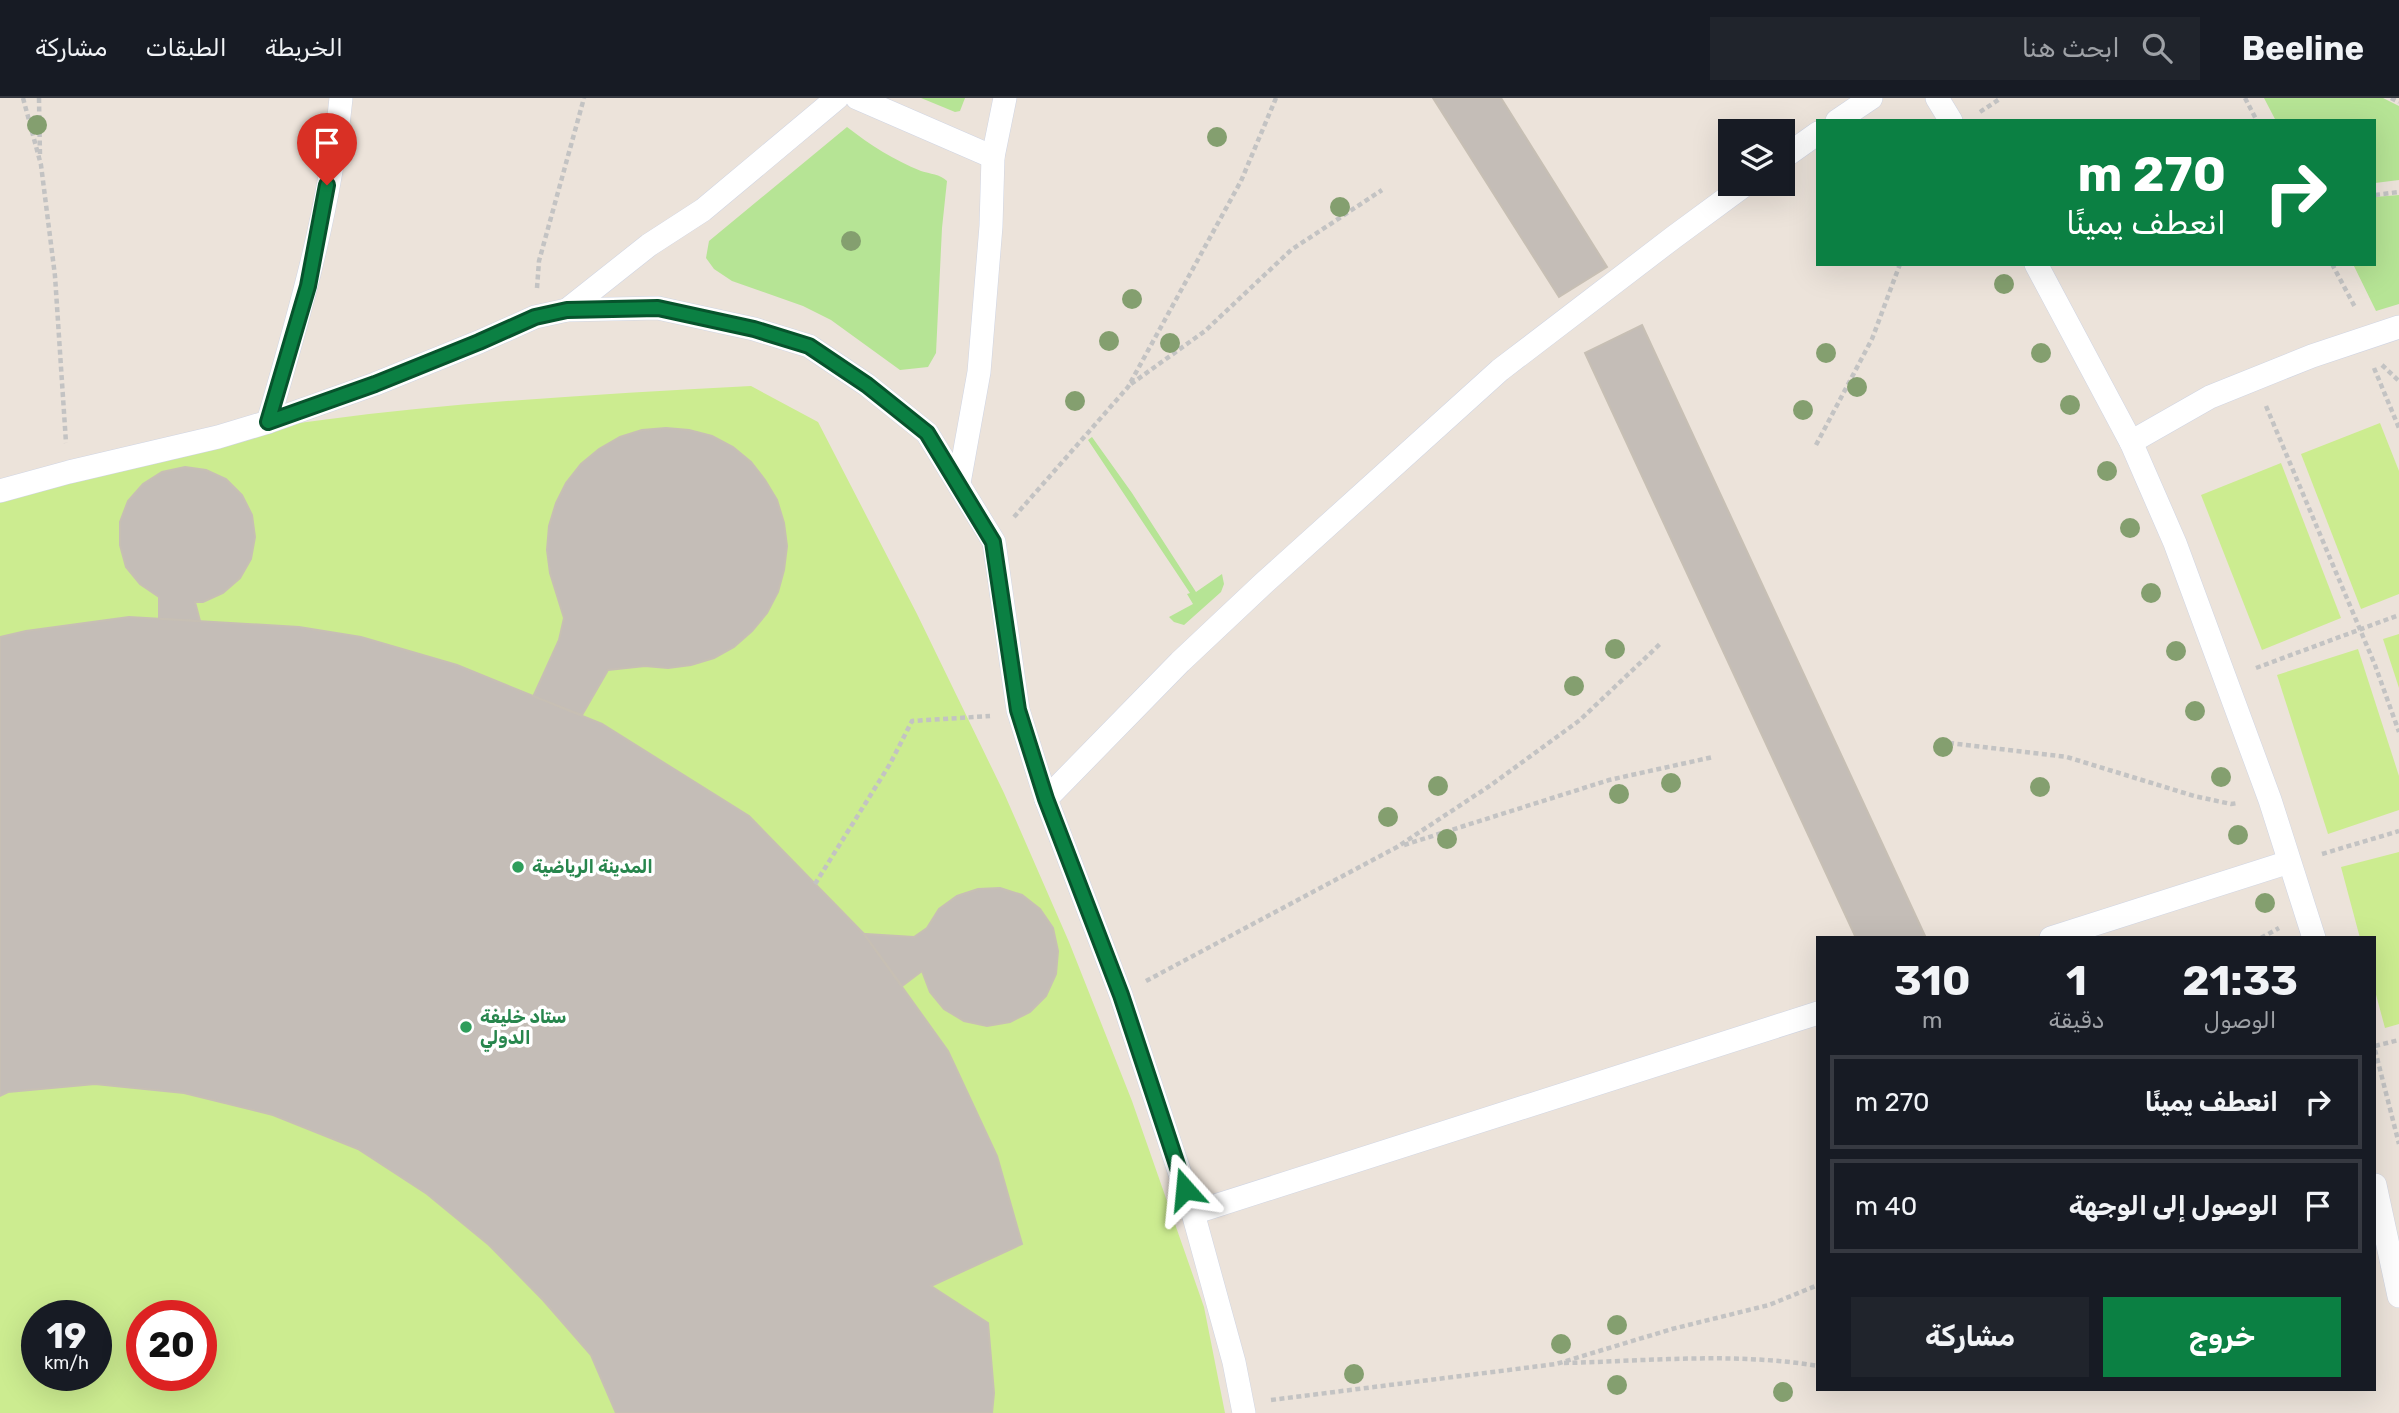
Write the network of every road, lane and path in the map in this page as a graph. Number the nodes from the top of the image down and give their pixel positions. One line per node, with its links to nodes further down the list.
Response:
1 (23, 98): 22 (path)
2 (39, 98): 22 (path)
3 (341, 98): 35 (lane)
4 (586, 98): 30 (path)
5 (837, 98): 29 (lane)
6 (857, 98): 21 (lane)
7 (1005, 98): 21 (lane)
8 (1276, 98): 34 (path)
9 (1871, 98): 16 (lane)
10 (1937, 98): 17 (lane)
11 (2001, 98): 15 (path)
12 (2245, 98): 18 (path)
13 (2391, 98): 14 (path)
14 (2399, 102)
15 (1979, 113)
16 (1840, 119)
17 (1950, 119)
18 (2256, 119)
19 (1816, 135): 20 (lane)
20 (1795, 150)
21 (993, 157): 40 (lane)
22 (41, 165): 39 (path)
23 (1382, 190): 34 (path)
24 (2399, 192): 25 (path)
25 (2376, 195)
26 (1730, 196): 51 (lane)
27 (1899, 266): 38 (path)
28 (2037, 266): 37 (lane)
29 (567, 310): 30 (lane); 40 (lane)
30 (535, 317): 35 (lane)
31 (2399, 327): 32 (lane)
32 (2362, 338): 33 (lane); 36 (path)
33 (2256, 380): 37 (lane); 44 (path)
34 (1128, 387): 42 (path)
35 (268, 422): 39 (lane)
36 (2398, 425)
37 (2131, 442): 52 (lane)
38 (1816, 446)
39 (69, 472): 41 (lane)
40 (959, 483): 42 (lane)
41 (0, 491)
42 (993, 542): 47 (lane)
43 (2399, 615): 44 (path)
44 (2360, 630): 46 (path); 48 (path)
45 (1660, 645): 54 (path)
46 (2256, 668)
47 (1018, 710): 51 (lane); 57 (path)
48 (2399, 732)
49 (1949, 743): 52 (path)
50 (1713, 757): 54 (path)
51 (1046, 799): 60 (lane)
52 (2270, 800): 56 (lane)
53 (2399, 831): 55 (path)
54 (1397, 847): 60 (path)
55 (2322, 854)
56 (2289, 862): 58 (lane); 59 (lane)
57 (815, 884)
58 (2057, 936)
59 (2313, 936)
60 (1121, 995): 67 (lane)
61 (1816, 1014): 67 (lane)
62 (2399, 1040): 63 (path)
63 (2376, 1048)
64 (2376, 1052): 65 (path)
65 (2399, 1144)
66 (2376, 1189): 69 (lane)
67 (1193, 1213): 72 (lane)
68 (1816, 1286): 70 (path)
69 (2399, 1292)
70 (1556, 1364): 71 (path); 72 (path)
71 (1816, 1366)
72 (1243, 1408)

